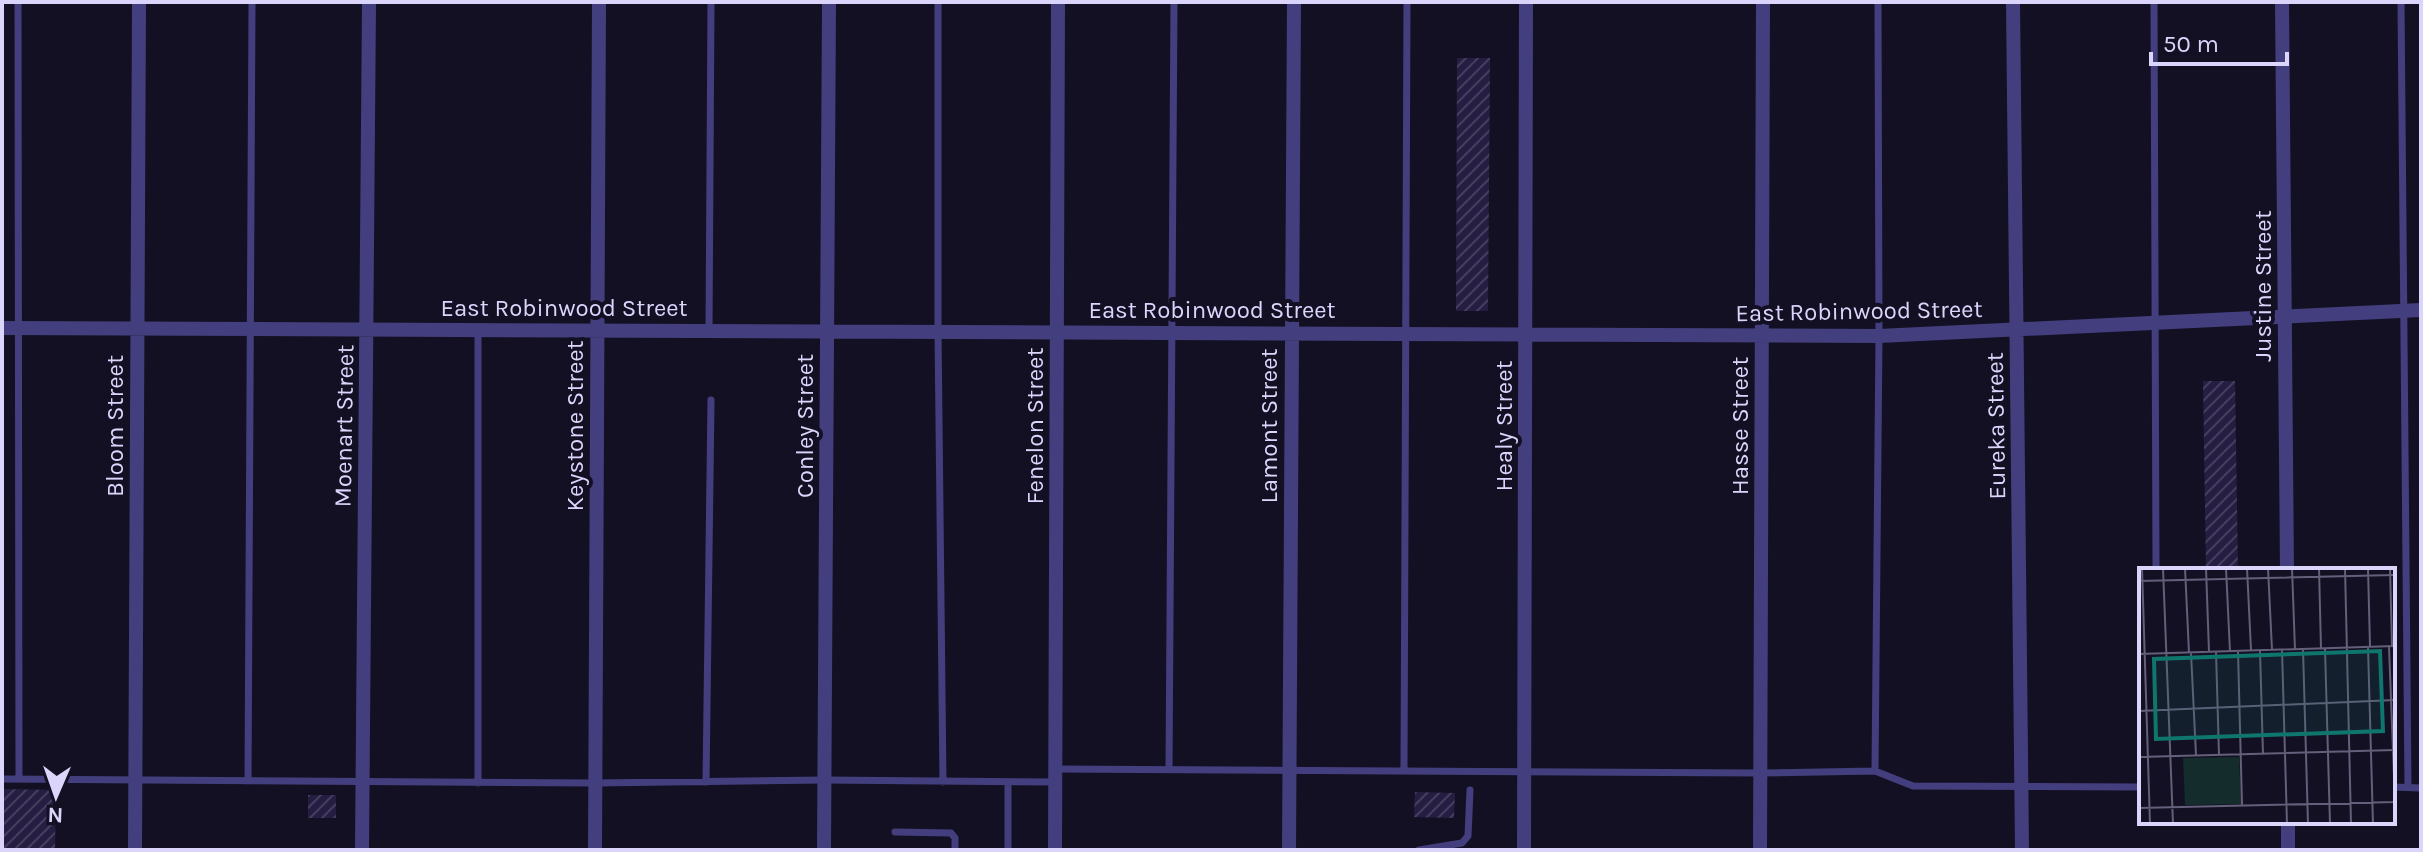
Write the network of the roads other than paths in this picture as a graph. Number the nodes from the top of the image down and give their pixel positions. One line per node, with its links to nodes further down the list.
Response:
1 (18, 2): 25 (lane)
2 (139, 2): 26 (street, Bloom Street)
3 (252, 2): 27 (lane)
4 (369, 2): 28 (street, Moenart Street)
5 (599, 2): 30 (street, Keystone Street)
6 (711, 2): 32 (lane)
7 (829, 2): 33 (street, Conley Street)
8 (938, 2): 34 (lane)
9 (1058, 2): 35 (street, Fenelon Street)
10 (1174, 2): 36 (lane)
11 (1294, 2): 37 (street, Lamont Street)
12 (1407, 2): 38 (lane)
13 (1526, 2): 39 (street, Healy Street)
14 (1763, 2): 40 (street, Hasse Street)
15 (1878, 2): 41 (lane)
16 (2013, 2): 31 (street, Eureka Street)
17 (2154, 2): 23 (lane)
18 (2282, 2): 22 (street, Justine Street)
19 (2401, 2): 21 (lane)
20 (2421, 310): 21 (street, East Robinwood Street)
21 (2402, 311): 22 (street, East Robinwood Street); 66 (lane)
22 (2285, 317): 23 (street, East Robinwood Street); 44 (street, Justine Street)
23 (2156, 323): 31 (street, East Robinwood Street); 43 (lane)
24 (2, 328): 25 (street, East Robinwood Street)
25 (18, 328): 26 (street, East Robinwood Street); 53 (lane)
26 (138, 328): 27 (street, East Robinwood Street); 54 (street, Bloom Street)
27 (250, 329): 28 (street, East Robinwood Street); 56 (lane)
28 (367, 329): 29 (street, East Robinwood Street); 57 (street, Moenart Street)
29 (478, 330): 30 (street, East Robinwood Street); 61 (lane)
30 (597, 330): 32 (street, East Robinwood Street); 62 (street, Keystone Street)
31 (2017, 330): 41 (street, East Robinwood Street); 63 (street, Eureka Street)
32 (709, 331): 33 (street, East Robinwood Street)
33 (828, 331): 34 (street, East Robinwood Street); 55 (street, Conley Street)
34 (938, 331): 35 (street, East Robinwood Street); 59 (lane)
35 (1057, 331): 36 (street, East Robinwood Street); 51 (street, Fenelon Street)
36 (1172, 331): 37 (street, East Robinwood Street); 45 (lane)
37 (1292, 332): 38 (street, East Robinwood Street); 46 (street, Lamont Street)
38 (1406, 333): 39 (street, East Robinwood Street); 47 (lane)
39 (1527, 334): 40 (street, East Robinwood Street); 49 (street, Healy Street)
40 (1762, 335): 41 (street, East Robinwood Street); 50 (street, Hasse Street)
41 (1879, 336): 48 (lane)
42 (711, 400): 58 (lane)
43 (2156, 568)
44 (2287, 568)
45 (1169, 770): 46 (lane); 51 (lane)
46 (1289, 770): 47 (lane); 78 (street, Lamont Street)
47 (1404, 771): 49 (lane)
48 (1875, 771): 50 (lane); 63 (lane)
49 (1524, 772): 50 (lane); 80 (street, Healy Street)
50 (1760, 773): 81 (street, Hasse Street)
51 (1055, 776): 60 (lane); 77 (street, Fenelon Street)
52 (2, 779): 53 (lane)
53 (19, 779): 54 (lane)
54 (136, 780): 56 (lane); 71 (street, Bloom Street)
55 (825, 780): 58 (lane); 59 (lane); 74 (street, Conley Street)
56 (248, 781): 57 (lane)
57 (363, 782): 61 (lane); 72 (street, Moenart Street)
58 (706, 782): 62 (lane)
59 (943, 782): 60 (lane)
60 (1008, 782): 76 (lane)
61 (478, 783): 62 (lane)
62 (595, 783): 73 (street, Keystone Street)
63 (2021, 787): 64 (lane); 82 (street, Eureka Street)
64 (2139, 787)
65 (2395, 787): 66 (lane)
66 (2408, 787): 67 (lane)
67 (2421, 788)
68 (1470, 790): 79 (lane)
69 (2288, 824): 83 (street)
70 (895, 832): 75 (lane)
71 (135, 850)
72 (362, 850)
73 (595, 850)
74 (824, 850)
75 (955, 850)
76 (1008, 850)
77 (1055, 850)
78 (1289, 850)
79 (1419, 850)
80 (1524, 850)
81 (1760, 850)
82 (2022, 850)
83 (2288, 850)

